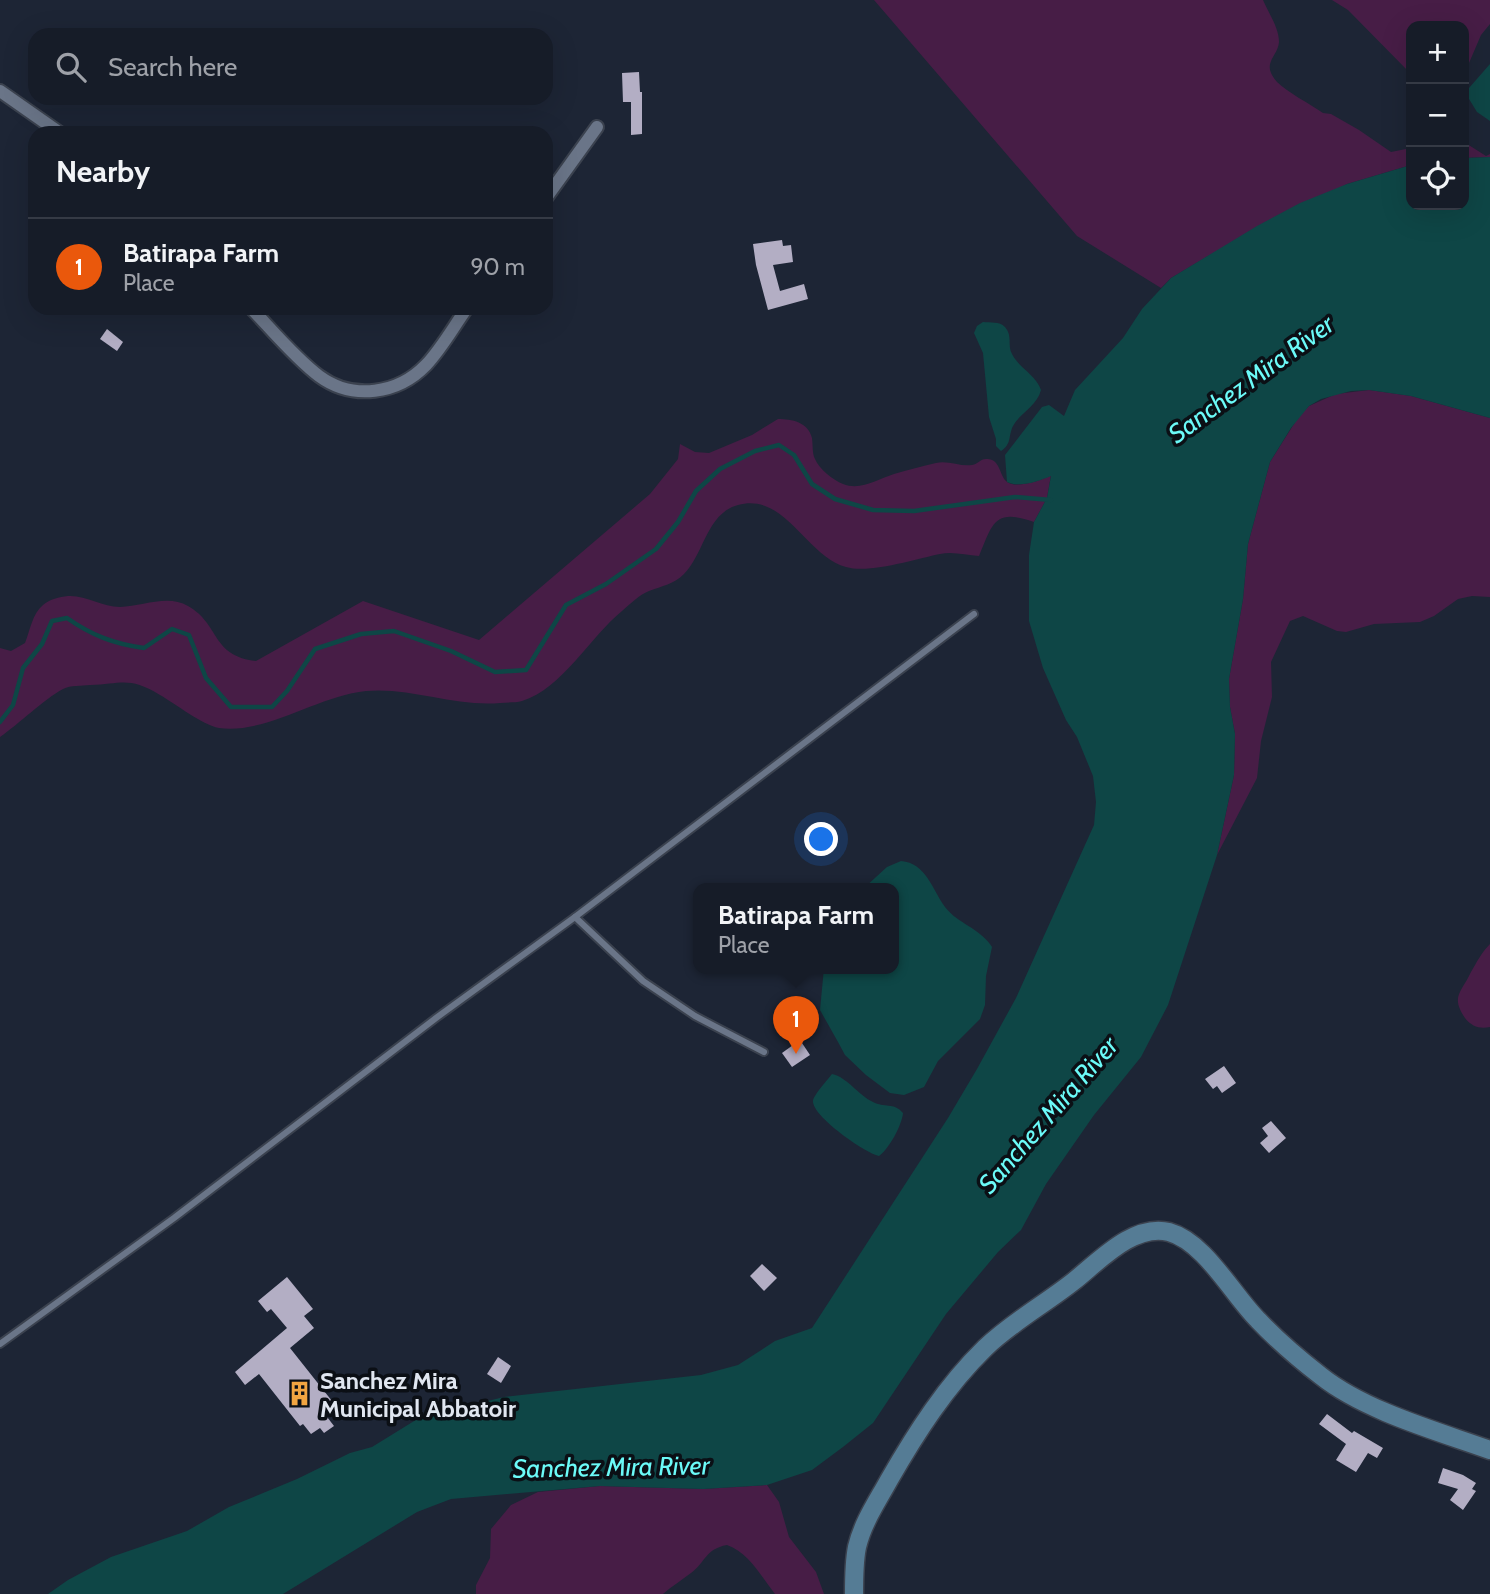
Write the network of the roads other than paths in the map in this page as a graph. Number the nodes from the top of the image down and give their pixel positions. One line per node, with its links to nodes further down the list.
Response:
1 (0, 91): 2 (street)
2 (50, 126)
3 (597, 127): 4 (street)
4 (553, 188)
5 (258, 315): 6 (street)
6 (462, 315)
7 (974, 614): 8 (lane)
8 (575, 917): 9 (lane); 10 (lane)
9 (764, 1052)
10 (0, 1344)
11 (1490, 1450): 12 (street)
12 (854, 1594)

